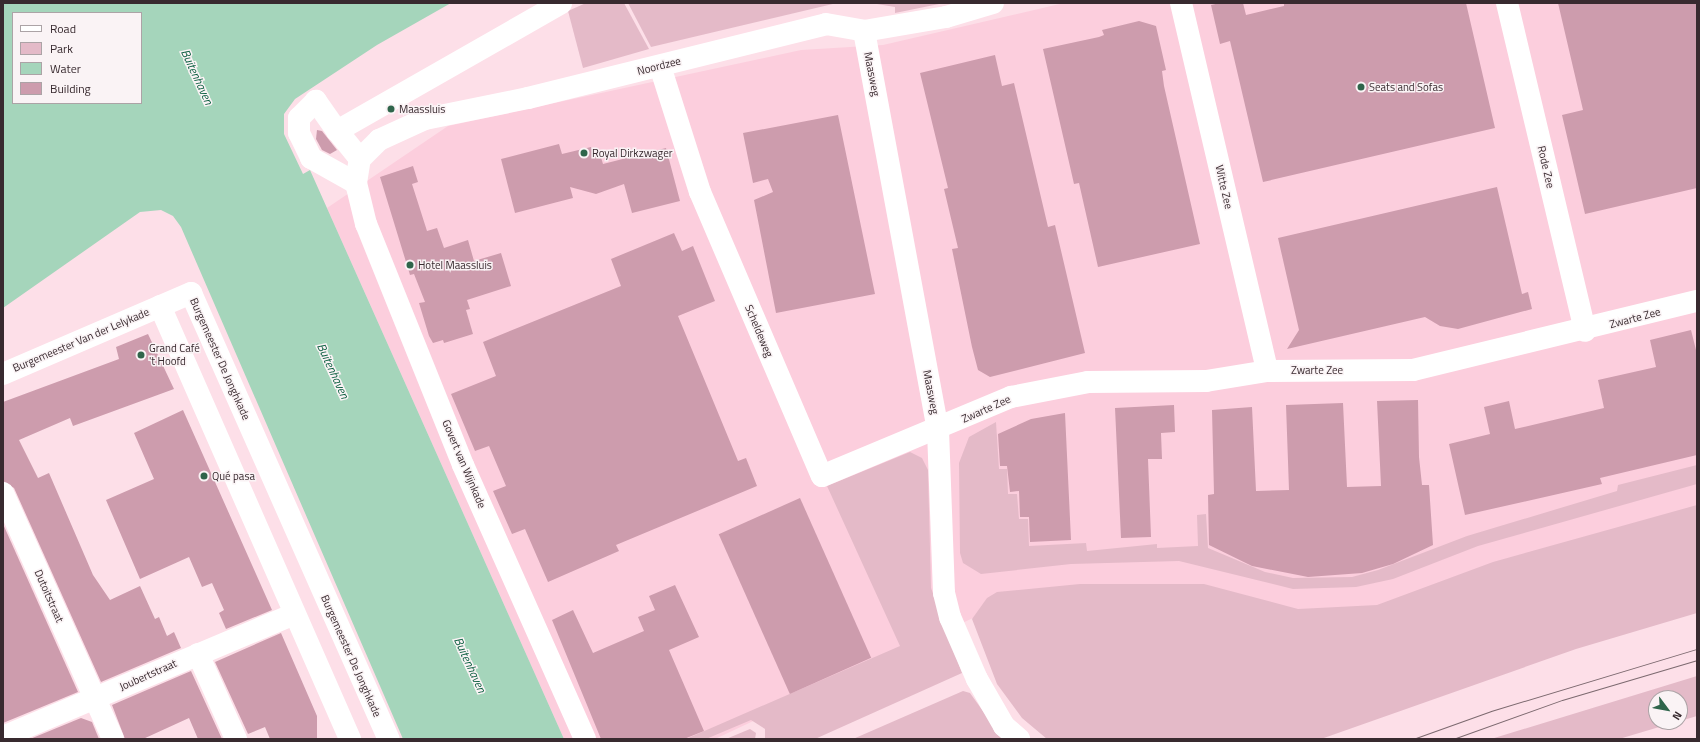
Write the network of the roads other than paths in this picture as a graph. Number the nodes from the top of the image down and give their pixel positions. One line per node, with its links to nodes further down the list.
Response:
1 (561, 3): 7 (street)
2 (993, 3): 5 (street, Noordzee)
3 (1181, 3): 13 (street, Witte Zee)
4 (1507, 3): 12 (street, Rode Zee)
5 (864, 31): 6 (street, Noordzee); 15 (street, Maasweg)
6 (660, 66): 8 (street, Noordzee); 15 (street, Scheldeweg)
7 (337, 131): 8 (street); 9 (street)
8 (360, 160): 9 (street)
9 (356, 183): 25 (street, Govert van Wijnkade)
10 (1697, 301): 12 (street, Zwarte Zee)
11 (160, 306): 14 (street, Burgemeester Van der Lelykade); 17 (street); 24 (street, Burgemeester De Jonghkade)
12 (1585, 331): 13 (street, Zwarte Zee)
13 (1267, 371): 15 (street, Zwarte Zee)
14 (3, 374)
15 (938, 430): 26 (street, Maasweg)
16 (3, 493): 19 (street, Dutoitstraat)
17 (294, 614): 18 (street, Joubertstraat); 20 (street)
18 (198, 654): 19 (street, Joubertstraat); 23 (street)
19 (96, 699): 21 (street, Joubertstraat); 22 (street, Dutoitstraat)
20 (341, 733)
21 (3, 737)
22 (113, 739)
23 (236, 739)
24 (389, 739)
25 (585, 739)
26 (1019, 739)

